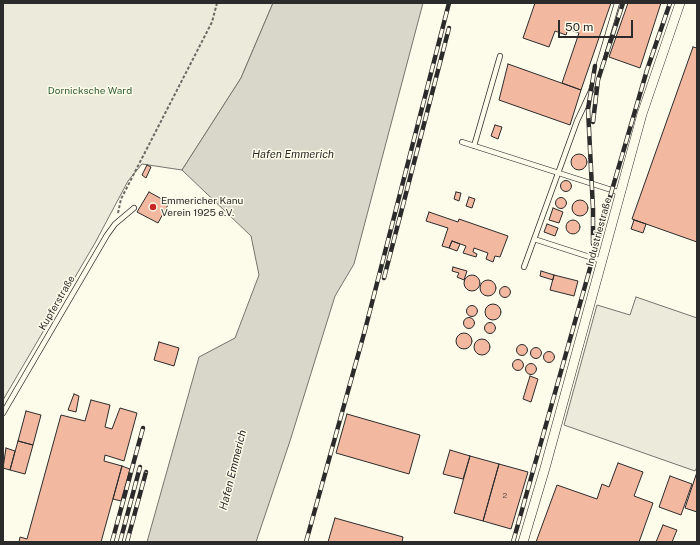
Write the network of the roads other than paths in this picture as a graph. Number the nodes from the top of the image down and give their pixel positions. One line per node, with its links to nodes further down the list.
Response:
1 (617, 3): 6 (lane)
2 (680, 3): 7 (street, Industriestraße)
3 (500, 56): 5 (lane)
4 (462, 142): 5 (lane)
5 (474, 146): 6 (lane)
6 (559, 172): 7 (lane); 9 (lane)
7 (621, 193): 10 (street, Industriestraße)
8 (134, 208): 12 (lane, Kupferstraße)
9 (534, 239): 10 (lane); 11 (lane)
10 (602, 260): 13 (street, Industriestraße)
11 (524, 267)
12 (3, 413)
13 (523, 542)

